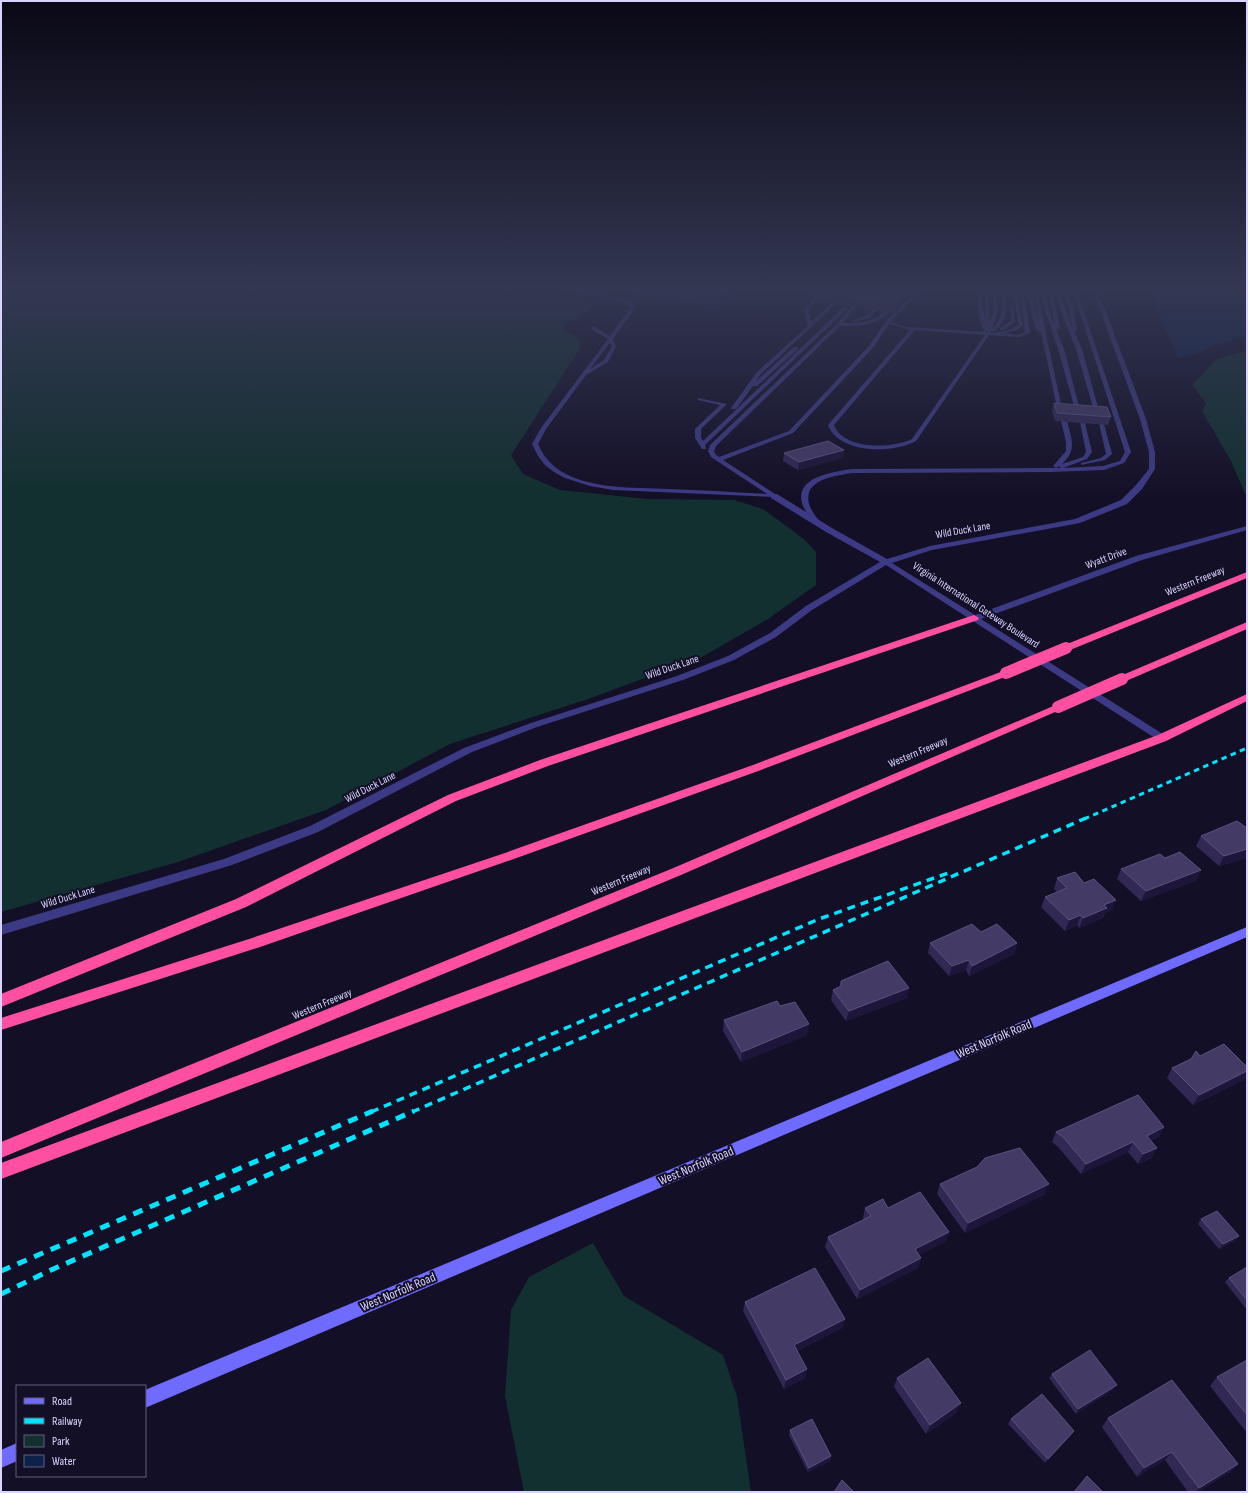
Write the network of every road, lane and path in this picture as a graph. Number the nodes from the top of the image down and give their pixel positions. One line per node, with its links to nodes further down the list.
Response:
1 (595, 358): 15 (lane)
2 (608, 358): 15 (lane)
3 (776, 358): 16 (lane)
4 (788, 358): 16 (lane)
5 (792, 358): 24 (lane)
6 (804, 358): 25 (lane)
7 (861, 358): 25 (lane)
8 (889, 358): 9 (lane)
9 (971, 358)
10 (1048, 358): 18 (lane)
11 (1063, 358): 19 (lane)
12 (1082, 358): 20 (lane)
13 (1097, 358): 26 (lane)
14 (1120, 358): 30 (street, Wild Duck Lane)
15 (579, 379): 27 (lane)
16 (744, 396): 24 (lane)
17 (700, 399): 24 (lane)
18 (1061, 412)
19 (1079, 413)
20 (1098, 414)
21 (1064, 422): 26 (lane)
22 (1082, 423): 26 (lane)
23 (1101, 424): 26 (lane)
24 (701, 442): 25 (lane)
25 (715, 458): 27 (lane)
26 (1050, 470): 28 (lane)
27 (774, 496): 28 (street, Virginia International Gateway Boulevard)
28 (817, 523): 30 (street, Virginia International Gateway Boulevard)
29 (1247, 528): 32 (street, Wyatt Drive)
30 (886, 562): 32 (street, Virginia International Gateway Boulevard); 36 (street, Wild Duck Lane)
31 (1247, 575): 39 (highway, Western Freeway, bridge)
32 (974, 618): 35 (street, Virginia International Gateway Boulevard); 38 (highway)
33 (1247, 625): 40 (highway, Western Freeway, bridge)
34 (1247, 697): 35 (highway)
35 (1162, 738): 41 (highway)
36 (1, 930)
37 (1247, 932): 42 (street, West Norfolk Road)
38 (1, 1001)
39 (1, 1024)
40 (1, 1150)
41 (1, 1170)
42 (146, 1399)
43 (16, 1452): 44 (street)
44 (1, 1459)

